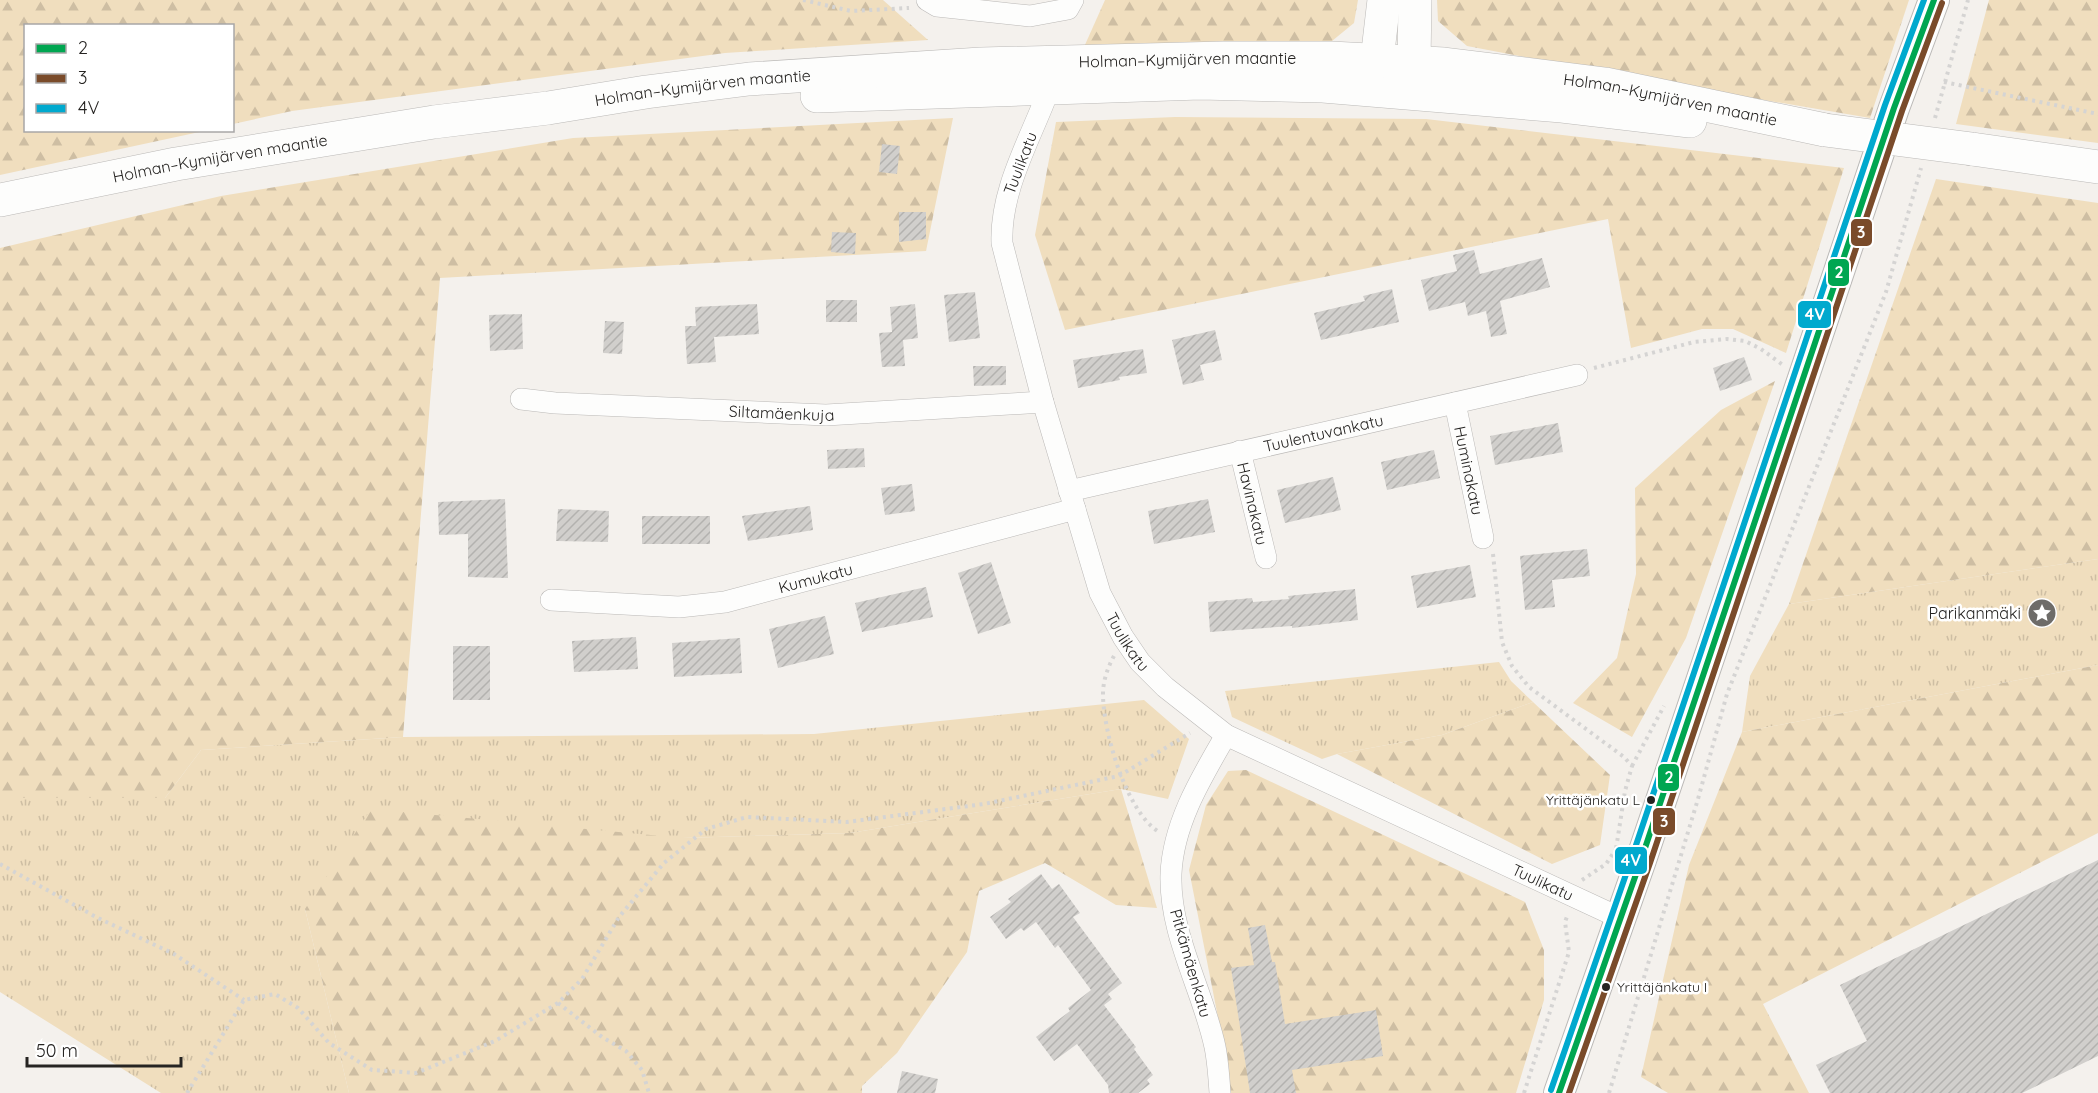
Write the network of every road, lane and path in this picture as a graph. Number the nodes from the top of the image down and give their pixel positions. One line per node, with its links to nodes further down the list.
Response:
1 (803, 0): 7 (path)
2 (1384, 0): 9 (highway)
3 (1415, 0): 10 (highway)
4 (1922, 0): 15 (main road)
5 (1934, 0): 15 (main road)
6 (1968, 0): 11 (path)
7 (932, 3): 8 (street)
8 (1070, 4)
9 (1377, 60): 10 (highway, Holman–Kymijärven maantie); 12 (highway); 14 (highway, Holman–Kymijärven maantie)
10 (1414, 62): 12 (highway); 18 (highway, Holman–Kymijärven maantie)
11 (1944, 82): 16 (path); 17 (path)
12 (1399, 91): 14 (highway, Holman–Kymijärven maantie); 18 (highway, Holman–Kymijärven maantie)
13 (1044, 102): 25 (street, Tuulikatu)
14 (548, 108): 21 (highway, Holman–Kymijärven maantie)
15 (1893, 108): 23 (main road)
16 (2098, 114)
17 (1932, 128)
18 (1825, 130): 20 (highway, Holman–Kymijärven maantie, bridge)
19 (1923, 162): 48 (path)
20 (2098, 167)
21 (0, 200)
22 (1577, 375): 23 (path); 26 (street, Tuulentuvankatu)
23 (1803, 376): 37 (main road)
24 (521, 399): 25 (street, Siltamäenkuja)
25 (1043, 402): 28 (street, Tuulikatu)
26 (1455, 403): 27 (street, Tuulentuvankatu); 29 (street, Huminakatu)
27 (1240, 451): 28 (street, Tuulentuvankatu); 30 (street, Havinakatu)
28 (1072, 500): 31 (street, Kumukatu); 32 (street, Tuulikatu)
29 (1483, 538): 37 (path)
30 (1266, 558)
31 (551, 600)
32 (1124, 637): 33 (street, Tuulikatu); 35 (path)
33 (1209, 721): 34 (street, Tuulikatu); 35 (path)
34 (1226, 735): 36 (street, Pitkämäenkatu); 39 (street, Tuulikatu)
35 (1119, 776): 36 (path); 42 (path)
36 (1177, 838): 45 (street, Pitkämäenkatu)
37 (1628, 854): 39 (path); 40 (main road)
38 (0, 864): 41 (path)
39 (1574, 896): 40 (street, Tuulikatu); 46 (path)
40 (1620, 918): 47 (main road)
41 (244, 1000): 42 (path); 43 (path)
42 (558, 1003): 44 (path)
43 (187, 1093)
44 (649, 1093)
45 (1220, 1093)
46 (1524, 1093)
47 (1558, 1093)
48 (1609, 1093)

